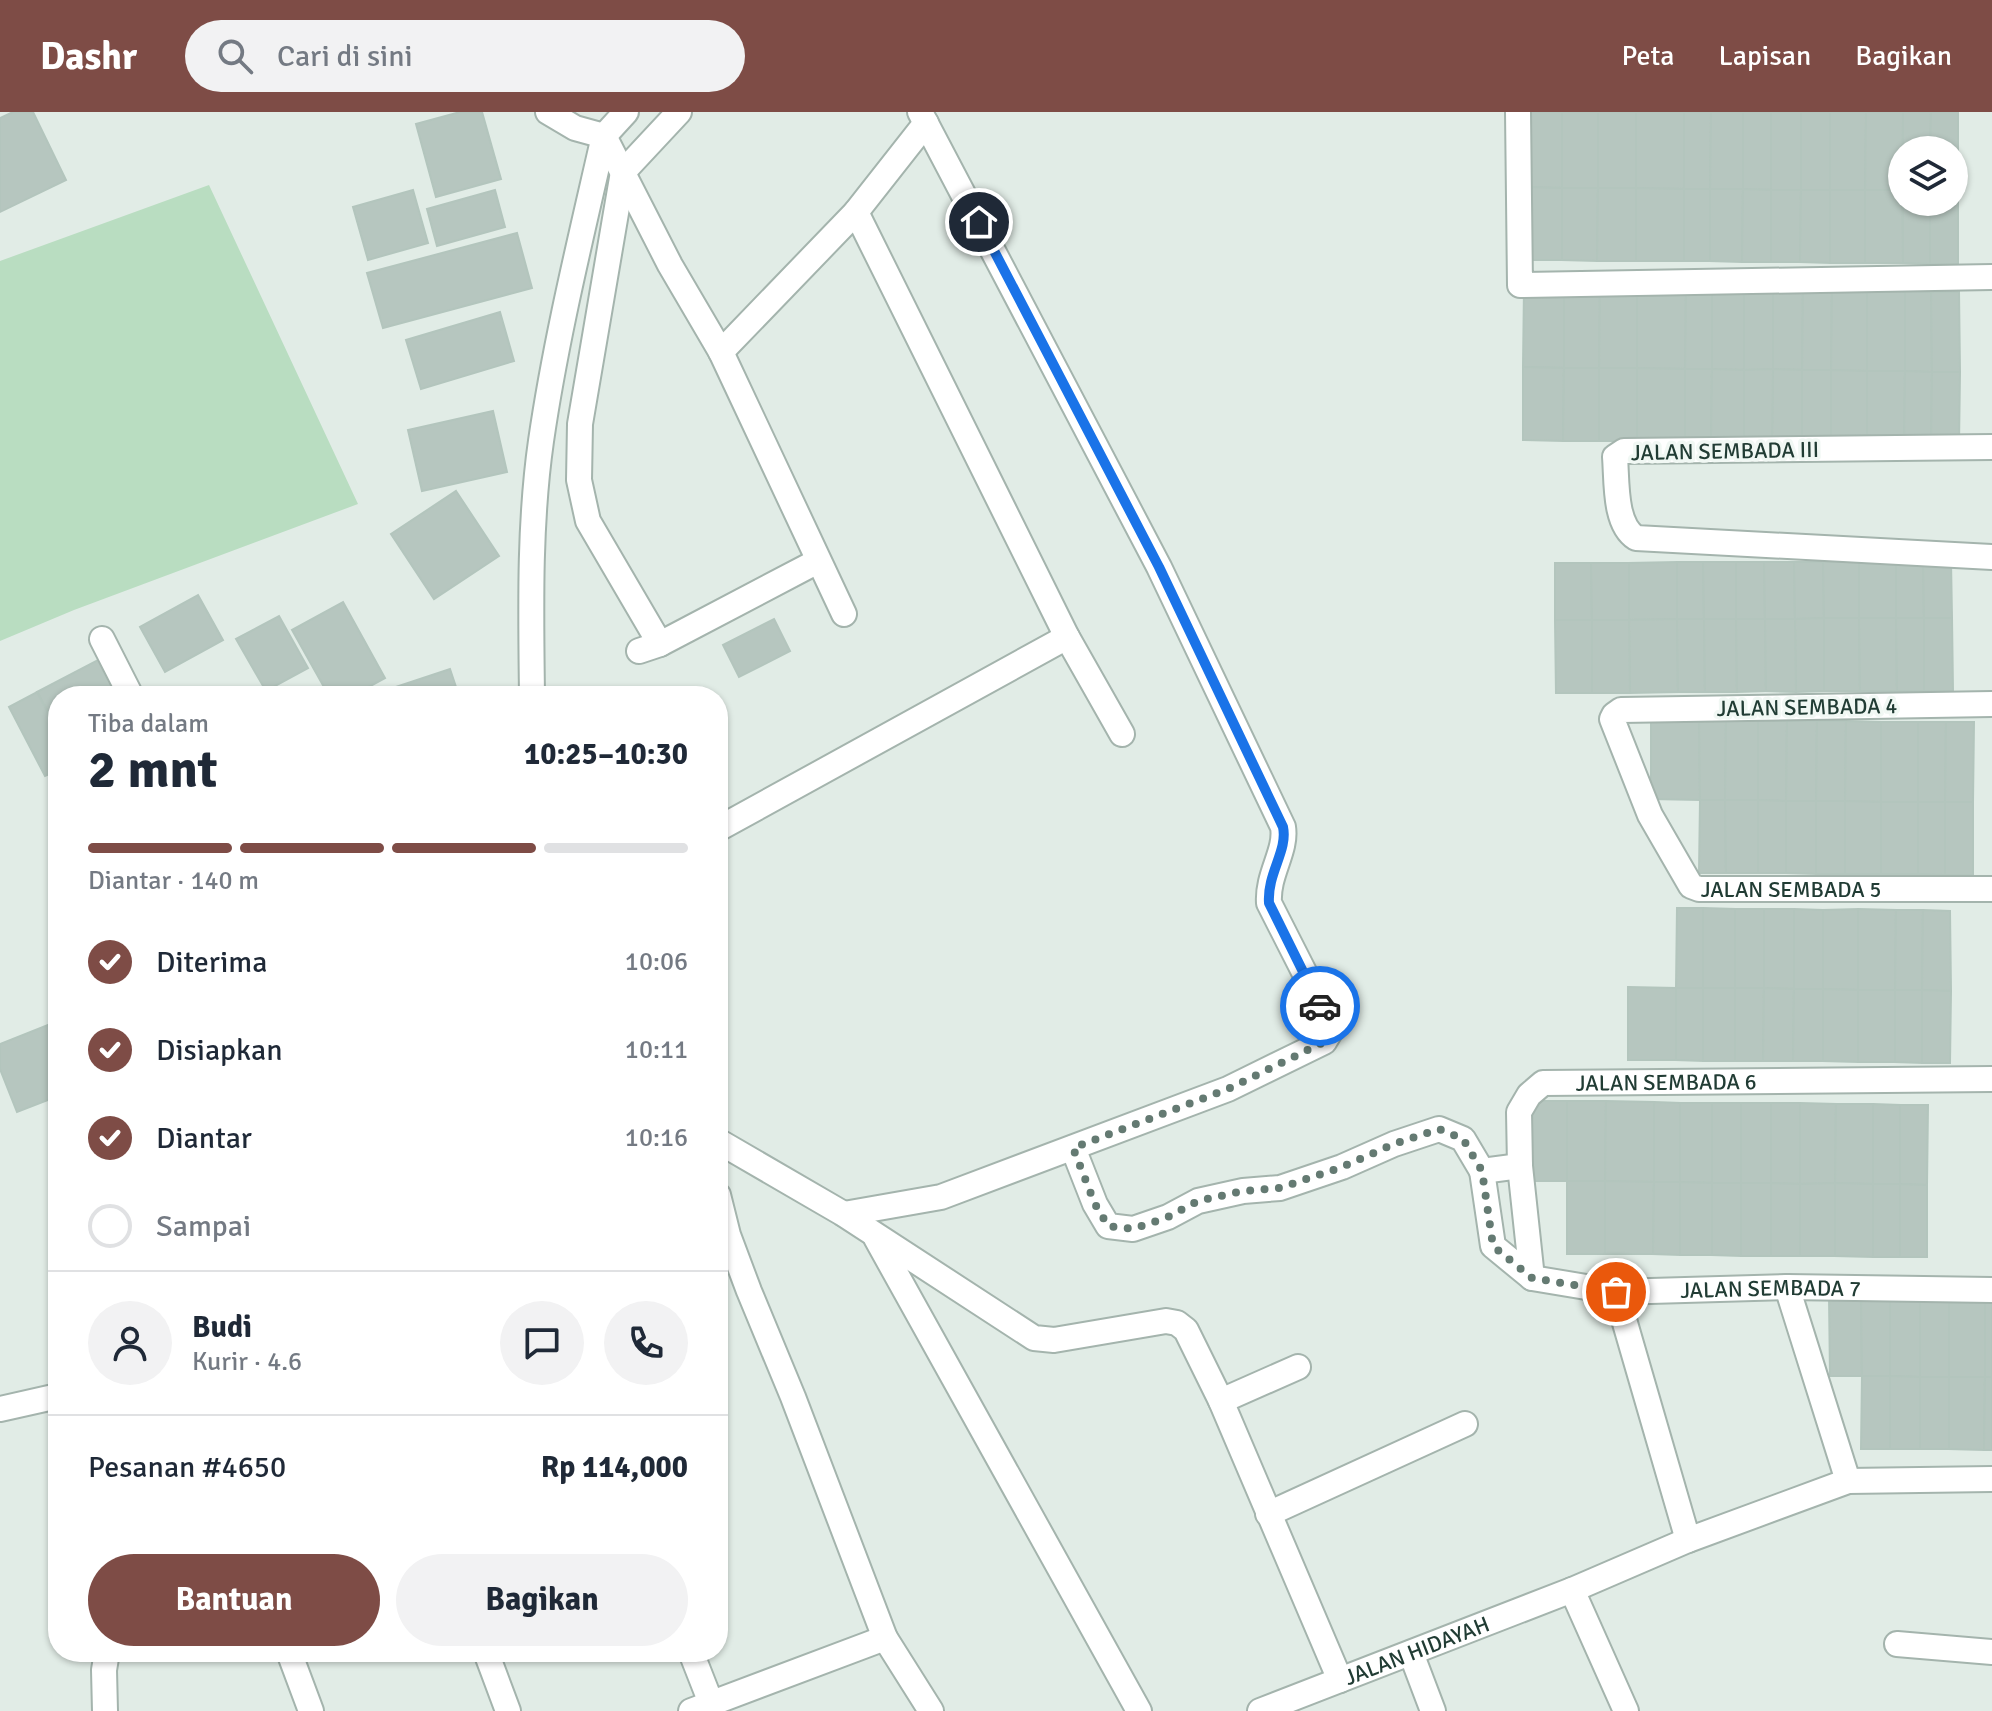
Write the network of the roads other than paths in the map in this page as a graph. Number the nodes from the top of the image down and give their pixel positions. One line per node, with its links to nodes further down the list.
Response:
1 (548, 112): 6 (street)
2 (626, 112): 6 (street)
3 (679, 112): 7 (street)
4 (1518, 112): 9 (street)
5 (923, 117): 8 (street); 26 (street)
6 (604, 136): 7 (street); 18 (street)
7 (623, 172): 10 (street); 13 (street)
8 (856, 212): 10 (street); 15 (street)
9 (1992, 277)
10 (721, 352): 13 (street)
11 (1992, 447): 12 (street, JALAN SEMBADA III)
12 (1992, 557)
13 (818, 561): 14 (street)
14 (844, 614)
15 (1067, 637): 21 (street); 22 (street)
16 (102, 639): 17 (street)
17 (126, 686)
18 (532, 686)
19 (1992, 704): 20 (street, JALAN SEMBADA 4)
20 (1621, 710): 23 (street, JALAN SEMBADA 5)
21 (1122, 734)
22 (728, 823)
23 (1992, 889)
24 (1992, 1079): 27 (street, JALAN SEMBADA 6)
25 (728, 1147): 29 (street)
26 (1073, 1148): 28 (street); 29 (street)
27 (1520, 1166): 28 (street); 32 (street, JALAN SEMBADA 6)
28 (1482, 1171): 32 (street, JALAN SEMBADA 7)
29 (844, 1214): 30 (street)
30 (872, 1232): 38 (street); 60 (street)
31 (728, 1235): 46 (street)
32 (1532, 1278): 35 (street, JALAN SEMBADA 7)
33 (1787, 1287): 34 (street, JALAN SEMBADA 7); 35 (street, JALAN SEMBADA 7); 42 (street)
34 (1992, 1290)
35 (1616, 1292): 44 (street)
36 (1298, 1367): 38 (street)
37 (48, 1398): 39 (street)
38 (1221, 1401): 43 (street)
39 (0, 1409)
40 (1465, 1424): 43 (street)
41 (1992, 1479): 42 (street, JALAN HIDAYAH)
42 (1848, 1481): 44 (street, JALAN HIDAYAH)
43 (1268, 1514): 54 (street)
44 (1688, 1540): 45 (street, JALAN HIDAYAH)
45 (1572, 1590): 49 (street, JALAN HIDAYAH); 63 (street)
46 (885, 1638): 55 (street); 59 (street)
47 (1897, 1644): 48 (street)
48 (1992, 1652)
49 (1411, 1653): 54 (street, JALAN HIDAYAH); 62 (street)
50 (105, 1662): 56 (street)
51 (293, 1662): 57 (street)
52 (490, 1662): 58 (street)
53 (693, 1662): 55 (street)
54 (1340, 1680): 61 (street, JALAN HIDAYAH)
55 (701, 1707)
56 (105, 1711)
57 (311, 1711)
58 (508, 1711)
59 (931, 1711)
60 (1139, 1711)
61 (1260, 1711)
62 (1433, 1711)
63 (1626, 1711)

